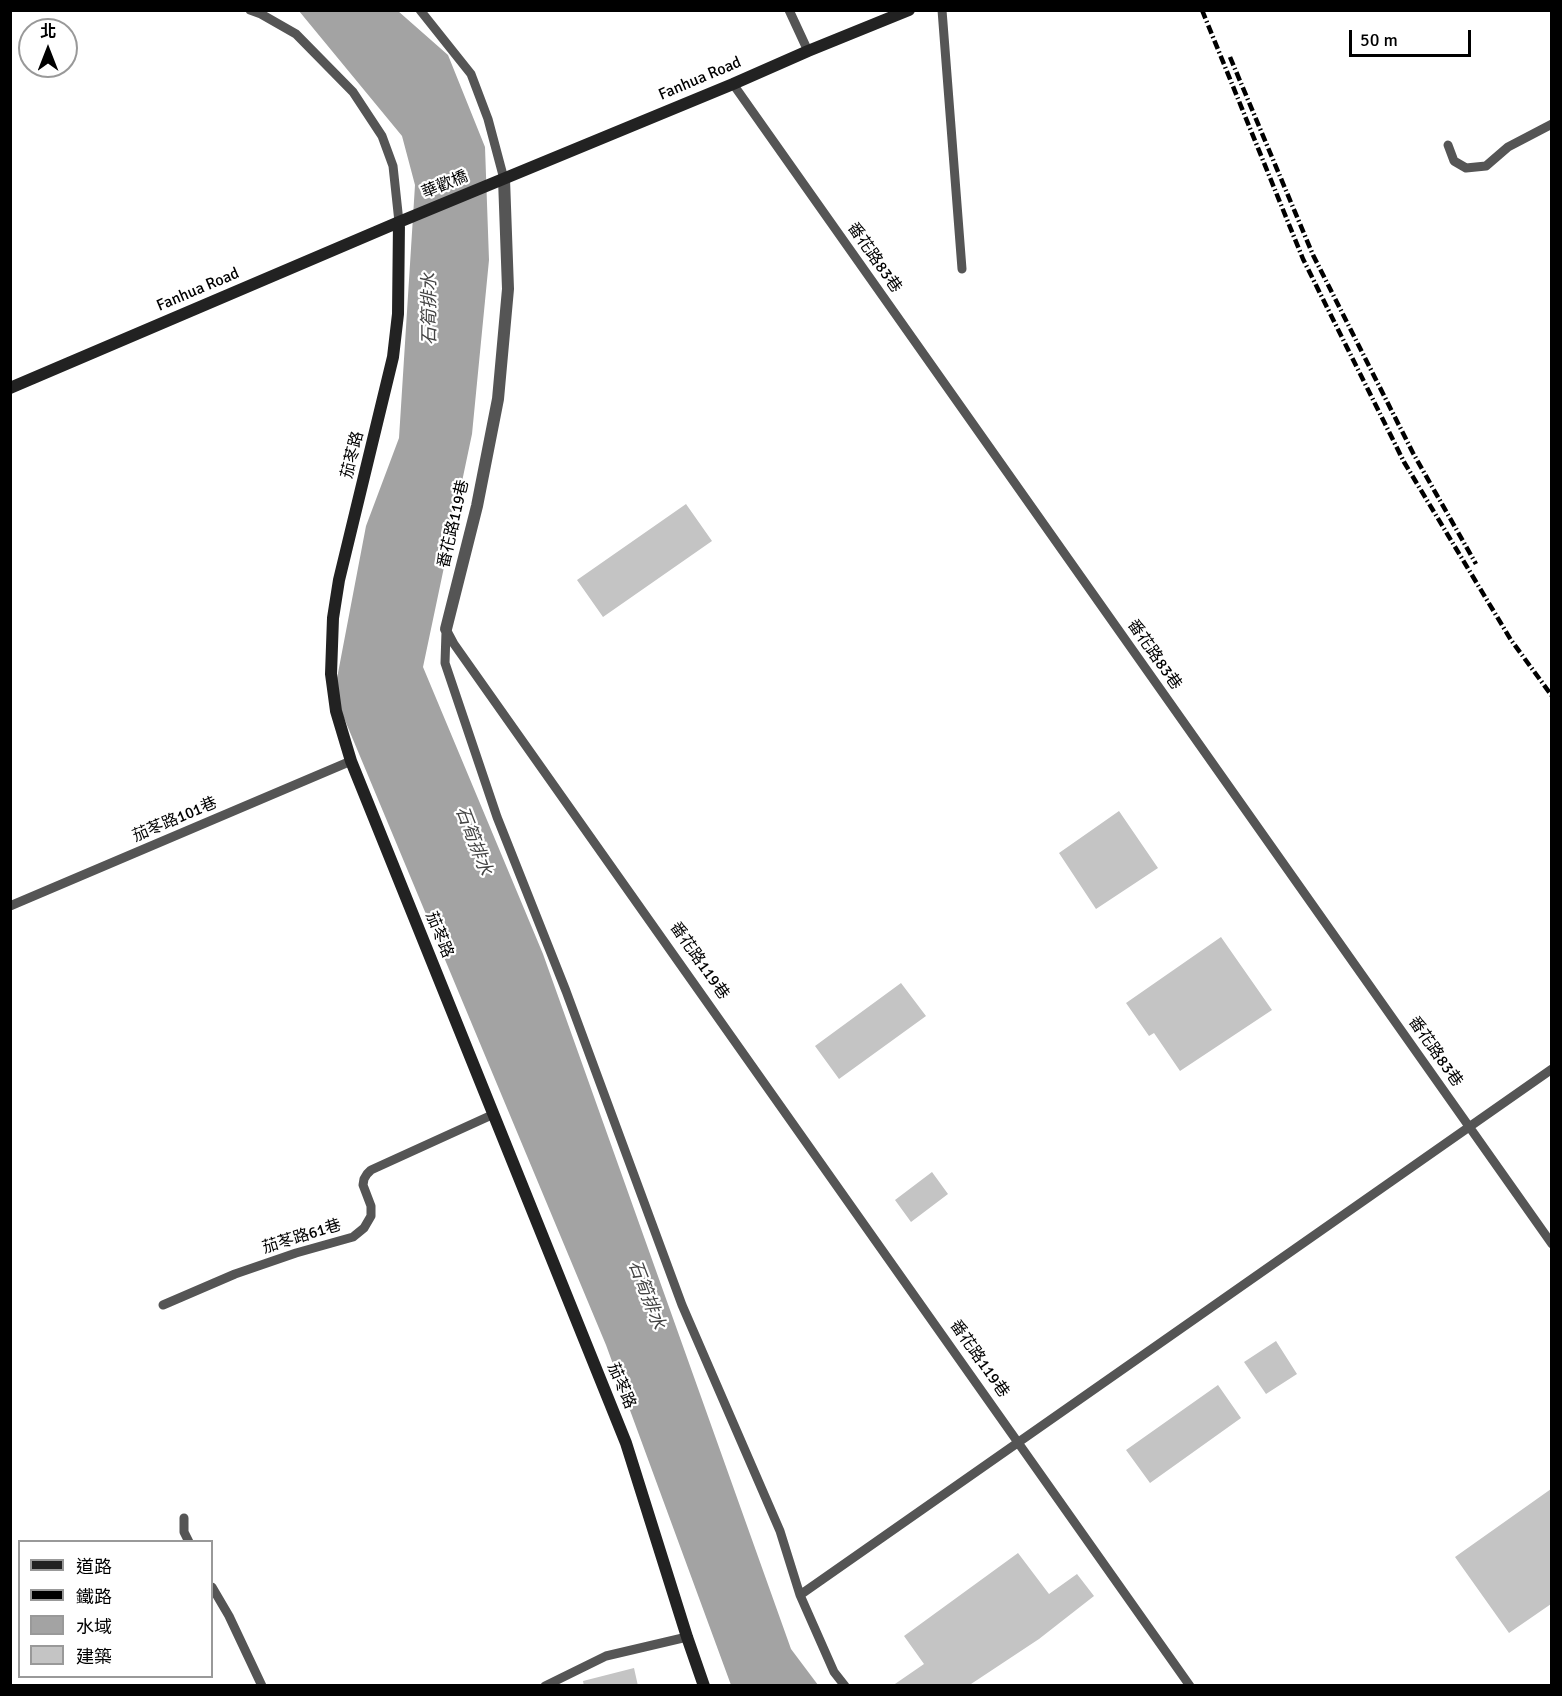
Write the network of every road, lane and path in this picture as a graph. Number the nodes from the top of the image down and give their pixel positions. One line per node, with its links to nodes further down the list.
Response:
1 (250, 10): 11 (lane)
2 (420, 10): 10 (lane)
3 (789, 10): 6 (lane)
4 (909, 10): 6 (street, Fanhua Road)
5 (942, 10): 12 (lane)
6 (808, 51): 7 (street, Fanhua Road)
7 (733, 84): 10 (street, Fanhua Road); 19 (lane, 番花路83巷)
8 (1551, 124): 9 (lane)
9 (1448, 145)
10 (504, 179): 11 (street, 華歡橋); 14 (street, 番花路119巷)
11 (399, 222): 13 (street, Fanhua Road); 15 (street, 茄苳路)
12 (962, 269)
13 (10, 388)
14 (446, 629): 22 (lane, 番花路119巷); 26 (lane)
15 (351, 761): 16 (lane, 茄苳路101巷); 18 (street, 茄苳路)
16 (10, 906)
17 (1551, 1069): 19 (lane)
18 (494, 1114): 21 (lane, 茄苳路61巷); 27 (street, 茄苳路)
19 (1469, 1126): 20 (lane, 番花路83巷); 22 (lane)
20 (1551, 1244)
21 (163, 1305)
22 (1018, 1443): 26 (lane); 32 (lane, 番花路119巷)
23 (184, 1518): 24 (lane)
24 (188, 1540)
25 (213, 1589): 28 (lane)
26 (800, 1595): 31 (lane)
27 (687, 1637): 29 (lane); 30 (street, 茄苳路)
28 (262, 1686)
29 (546, 1686)
30 (704, 1686)
31 (845, 1686)
32 (1190, 1686)

